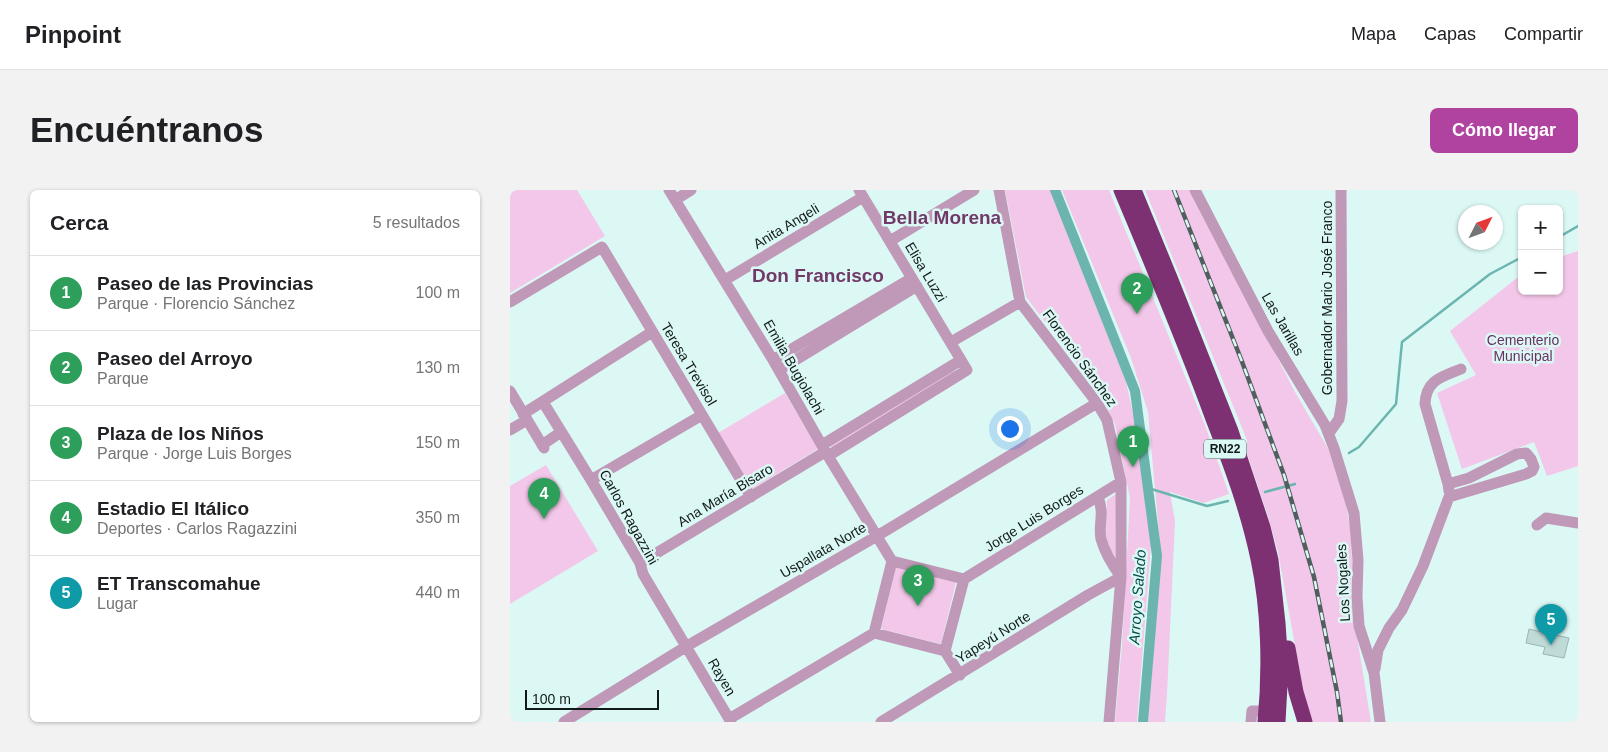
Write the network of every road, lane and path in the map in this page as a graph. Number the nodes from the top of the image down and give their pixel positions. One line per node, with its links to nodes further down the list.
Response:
1 (691, 190): 9 (street)
2 (974, 190): 10 (street)
3 (999, 190): 14 (street, Florencio Sánchez)
4 (1121, 190): 50 (highway, RN22)
5 (1134, 190): 40 (highway, RN22)
6 (1195, 190): 28 (street, Las Jarillas)
7 (1342, 190): 28 (street, Gobernador Mario José Franco)
8 (861, 193): 10 (street, Elisa Luzzi); 11 (street, Anita Angeli)
9 (672, 195): 11 (street, Emilia Bugiolachi)
10 (890, 241): 12 (street, Elisa Luzzi)
11 (725, 280): 18 (street, Emilia Bugiolachi)
12 (914, 282): 16 (street, Elisa Luzzi); 18 (street)
13 (510, 302): 15 (street, Teresa Trevisol)
14 (1020, 302): 16 (street); 23 (street, Florencio Sánchez)
15 (652, 332): 22 (street); 24 (street, Teresa Trevisol)
16 (951, 342): 17 (street, Elisa Luzzi)
17 (961, 360): 20 (street, Elisa Luzzi); 29 (street, Ana María Bisaro)
18 (776, 365): 29 (street, Emilia Bugiolachi)
19 (1461, 369): 33 (street)
20 (967, 370): 29 (street, Ana María Bisaro)
21 (510, 391): 25 (street)
22 (543, 402): 25 (street); 27 (street, Carlos Ragazzini)
23 (1096, 403): 32 (street, Florencio Sánchez); 39 (street, Uspallata Norte)
24 (702, 414): 31 (street); 35 (street, Teresa Trevisol)
25 (525, 417): 26 (street); 27 (street)
26 (510, 430)
27 (561, 432): 31 (street, Carlos Ragazzini)
28 (1329, 433): 30 (street, Las Jarillas)
29 (825, 451): 35 (street, Ana María Bisaro); 39 (street, Emilia Bugiolachi)
30 (1342, 472): 48 (street, Los Nogales)
31 (592, 480): 42 (street, Carlos Ragazzini)
32 (1121, 482): 34 (street, Jorge Luis Borges); 43 (street, Florencio Sánchez)
33 (1448, 484): 36 (street); 36 (street)
34 (1098, 496): 43 (street); 44 (street, Jorge Luis Borges)
35 (751, 497): 42 (street, Ana María Bisaro)
36 (1449, 498): 48 (street)
37 (1578, 523): 38 (street)
38 (1537, 525)
39 (877, 536): 41 (street, Emilia Bugiolachi); 46 (street, Uspallata Norte)
40 (1271, 560): 56 (highway, RN22); 57 (highway)
41 (892, 561): 44 (street); 45 (street)
42 (640, 563): 46 (street, Carlos Ragazzini)
43 (1121, 577): 49 (street, Yapeyú Norte); 54 (street, Florencio Sánchez)
44 (964, 579): 47 (street)
45 (874, 633): 47 (street); 51 (street)
46 (687, 646): 51 (street, Rayen); 52 (street, Uspallata Norte)
47 (945, 651): 49 (street)
48 (1374, 674): 58 (street, Los Nogales)
49 (960, 675): 53 (street, Yapeyú Norte)
50 (1266, 717): 55 (street)
51 (730, 720)
52 (564, 722)
53 (881, 722)
54 (1109, 722)
55 (1252, 722)
56 (1278, 722)
57 (1305, 722)
58 (1380, 722)

